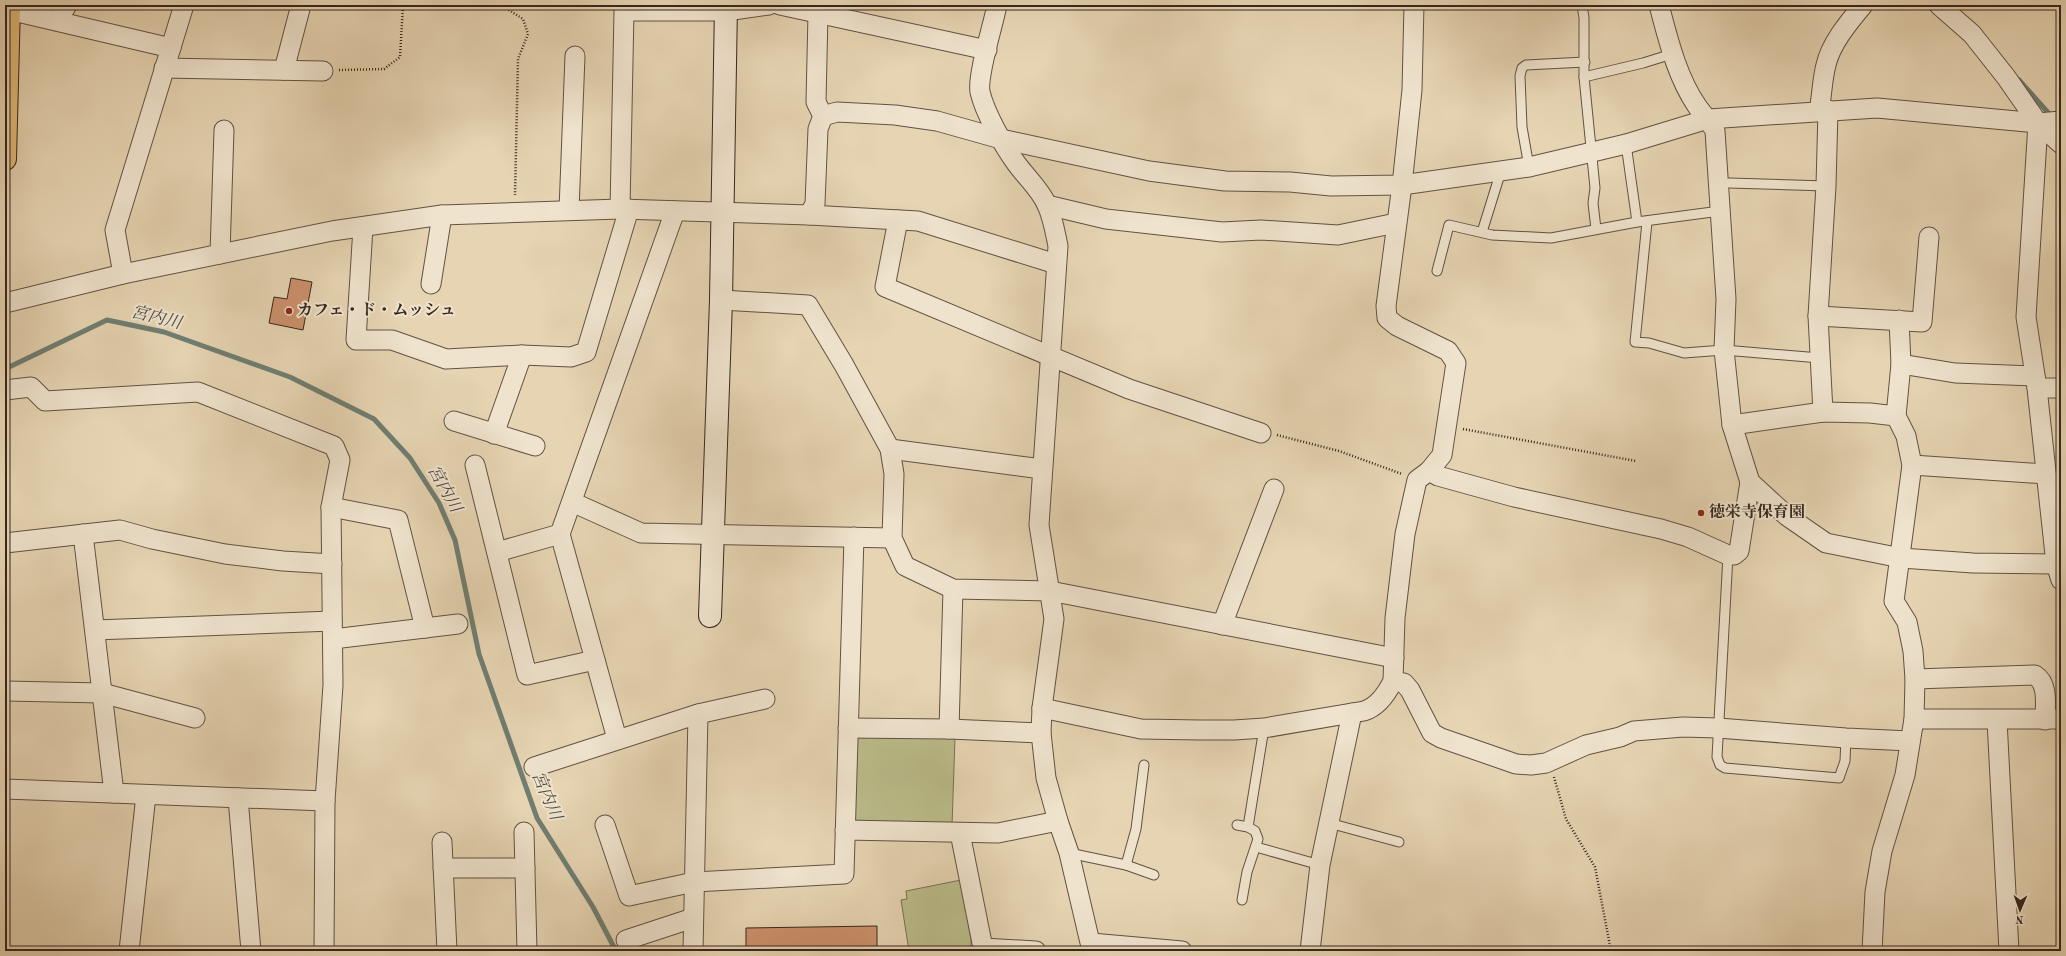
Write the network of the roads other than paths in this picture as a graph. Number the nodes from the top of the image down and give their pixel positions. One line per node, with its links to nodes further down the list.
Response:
1 (68, 5): 15 (street)
2 (184, 5): 16 (street)
3 (300, 5): 22 (street)
4 (769, 5): 13 (street)
5 (780, 5): 14 (street)
6 (997, 5): 17 (street)
7 (1414, 5): 39 (street)
8 (1582, 5): 20 (lane)
9 (1659, 5): 18 (street)
10 (1863, 5): 25 (street)
11 (1939, 5): 29 (street)
12 (9, 7): 15 (street); 35 (main road)
13 (726, 8): 42 (street); 46 (street)
14 (818, 14): 17 (street); 26 (street)
15 (57, 21): 16 (street)
16 (171, 48): 21 (street)
17 (987, 50): 31 (street)
18 (1672, 54): 24 (lane); 27 (street)
19 (575, 56): 43 (street)
20 (1585, 62): 24 (lane); 36 (lane)
21 (164, 68): 22 (street); 60 (street)
22 (284, 70): 23 (street)
23 (323, 70)
24 (1584, 77): 34 (lane)
25 (1823, 111): 27 (street); 29 (street); 40 (street)
26 (823, 116): 31 (street); 47 (street)
27 (1708, 119): 32 (street); 45 (street)
28 (2061, 121): 29 (street)
29 (2038, 124): 33 (street); 71 (street)
30 (224, 130): 57 (street)
31 (1001, 139): 39 (street); 41 (street)
32 (1626, 144): 34 (street); 50 (lane)
33 (2061, 144)
34 (1591, 152): 36 (street); 54 (lane)
35 (5, 159)
36 (1529, 167): 37 (street)
37 (1501, 171): 39 (street); 55 (lane)
38 (1729, 183): 40 (lane)
39 (1402, 185): 52 (street)
40 (1826, 186): 64 (street)
41 (1047, 205): 52 (street); 58 (street)
42 (624, 209): 43 (street); 44 (street); 67 (street)
43 (569, 210): 48 (street)
44 (675, 211): 46 (street); 89 (street)
45 (1720, 211): 51 (lane); 66 (street)
46 (722, 212): 47 (street); 62 (street)
47 (809, 214): 49 (street)
48 (442, 215): 53 (street); 61 (street)
49 (898, 220): 58 (street); 68 (street)
50 (1637, 222): 51 (lane); 54 (lane)
51 (1647, 222): 66 (lane)
52 (1396, 223): 86 (street)
53 (363, 227): 57 (street); 67 (street)
54 (1596, 229): 55 (lane)
55 (1482, 232): 59 (lane)
56 (1929, 237): 65 (street)
57 (220, 254): 60 (street)
58 (1056, 264): 68 (street)
59 (1437, 271)
60 (122, 274): 63 (street)
61 (431, 284)
62 (721, 300): 81 (street); 93 (street)
63 (5, 303)
64 (1818, 316): 65 (street); 69 (street)
65 (1898, 320): 70 (street)
66 (1724, 350): 69 (lane); 77 (street)
67 (522, 355): 79 (street)
68 (1050, 355): 78 (street); 84 (street)
69 (1820, 358): 74 (street)
70 (1900, 364): 71 (street); 75 (street)
71 (2036, 382): 72 (street); 85 (street)
72 (2061, 388)
73 (5, 390): 90 (street)
74 (1823, 412): 75 (street); 77 (street)
75 (1896, 416): 83 (street)
76 (454, 421): 79 (street)
77 (1732, 425): 87 (street)
78 (1261, 433)
79 (494, 434): 80 (street)
80 (535, 446)
81 (890, 449): 84 (street); 95 (street)
82 (475, 465): 97 (street)
83 (1912, 465): 85 (street); 99 (street)
84 (1042, 469): 103 (street)
85 (2046, 474): 101 (street)
86 (1423, 476): 98 (street); 110 (street)
87 (1750, 482): 98 (street); 99 (street)
88 (1274, 489): 106 (street)
89 (572, 502): 92 (street); 93 (street)
90 (331, 507): 100 (street); 107 (street)
91 (84, 534): 96 (street); 100 (street); 108 (street)
92 (560, 534): 97 (street); 111 (street)
93 (713, 535): 94 (street); 104 (street)
94 (854, 537): 95 (street); 124 (street)
95 (892, 538): 102 (street)
96 (5, 543)
97 (497, 552): 111 (street)
98 (1728, 555): 126 (lane)
99 (1901, 558): 101 (street); 112 (street)
100 (332, 564): 109 (street)
101 (2058, 572)
102 (953, 589): 103 (street); 127 (street)
103 (1050, 591): 106 (street); 117 (street)
104 (710, 616)
105 (458, 624): 107 (street)
106 (1222, 625): 110 (street)
107 (425, 628): 109 (street)
108 (95, 630): 109 (street); 115 (street)
109 (332, 630): 138 (street)
110 (1394, 658): 113 (street)
111 (595, 660): 129 (street)
112 (1915, 679): 121 (street); 123 (street)
113 (1394, 681): 118 (street); 126 (street)
114 (5, 691): 115 (street)
115 (102, 693): 120 (street); 135 (street)
116 (765, 699): 119 (street)
117 (1042, 708): 125 (street); 128 (street)
118 (1352, 713): 125 (street); 140 (street)
119 (698, 714): 129 (street); 156 (street)
120 (195, 718)
121 (1914, 719): 122 (street); 131 (street)
122 (1997, 720): 123 (street); 171 (street)
123 (2053, 720)
124 (848, 728): 127 (street); 144 (street)
125 (1264, 728): 143 (lane)
126 (1718, 728): 130 (street); 130 (lane)
127 (949, 729): 128 (street)
128 (1040, 733): 139 (street)
129 (617, 738): 133 (street)
130 (1846, 738): 131 (street)
131 (1910, 741): 170 (street)
132 (1144, 766): 151 (lane)
133 (534, 767)
134 (5, 789): 135 (street)
135 (114, 793): 136 (street)
136 (146, 794): 137 (street); 161 (street)
137 (238, 798): 138 (street); 162 (street)
138 (325, 801): 163 (street)
139 (1058, 821): 146 (street); 150 (street)
140 (1329, 823): 148 (lane); 152 (street)
141 (603, 824): 156 (street)
142 (1237, 825): 143 (lane)
143 (1248, 827): 149 (lane)
144 (845, 830): 146 (street); 156 (street)
145 (524, 832): 154 (street)
146 (960, 833): 167 (street)
147 (442, 842): 153 (street)
148 (1399, 842)
149 (1256, 847): 152 (lane); 157 (lane)
150 (1069, 853): 151 (lane); 160 (street)
151 (1126, 865): 155 (lane)
152 (1320, 866): 169 (street)
153 (443, 868): 154 (street); 164 (street)
154 (525, 868): 165 (street)
155 (1154, 875)
156 (694, 882): 158 (street)
157 (1242, 900)
158 (693, 918): 159 (street); 166 (street)
159 (626, 940)
160 (1091, 947): 168 (street)
161 (129, 951)
162 (251, 951)
163 (324, 951)
164 (448, 951)
165 (527, 951)
166 (693, 951)
167 (1036, 951)
168 (1182, 951)
169 (1310, 951)
170 (1872, 951)
171 (2009, 951)

